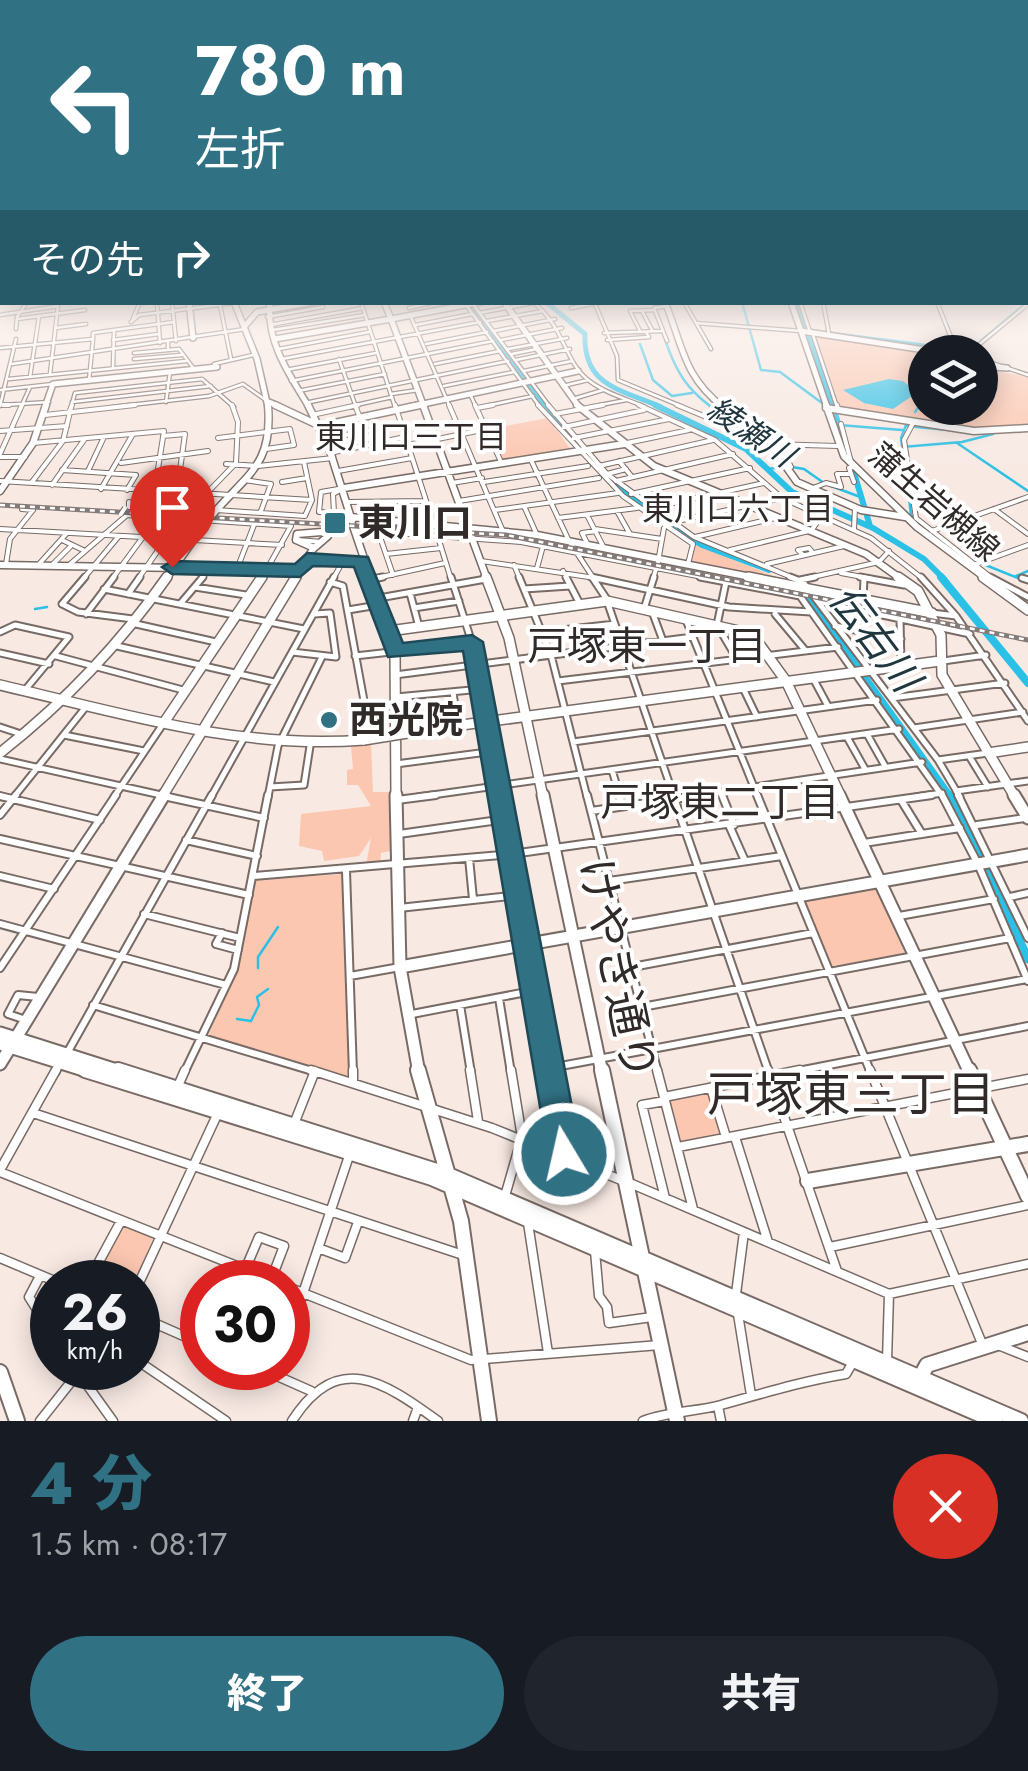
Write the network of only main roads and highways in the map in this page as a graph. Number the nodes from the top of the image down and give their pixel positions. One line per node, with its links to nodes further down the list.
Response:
1 (289, 336): 4 (main road)
2 (528, 382): 3 (main road)
3 (449, 398)
4 (344, 488)
5 (940, 662): 6 (main road)
6 (864, 671)
7 (396, 735): 10 (main road)
8 (1028, 855): 9 (main road)
9 (985, 862)
10 (489, 1421)

